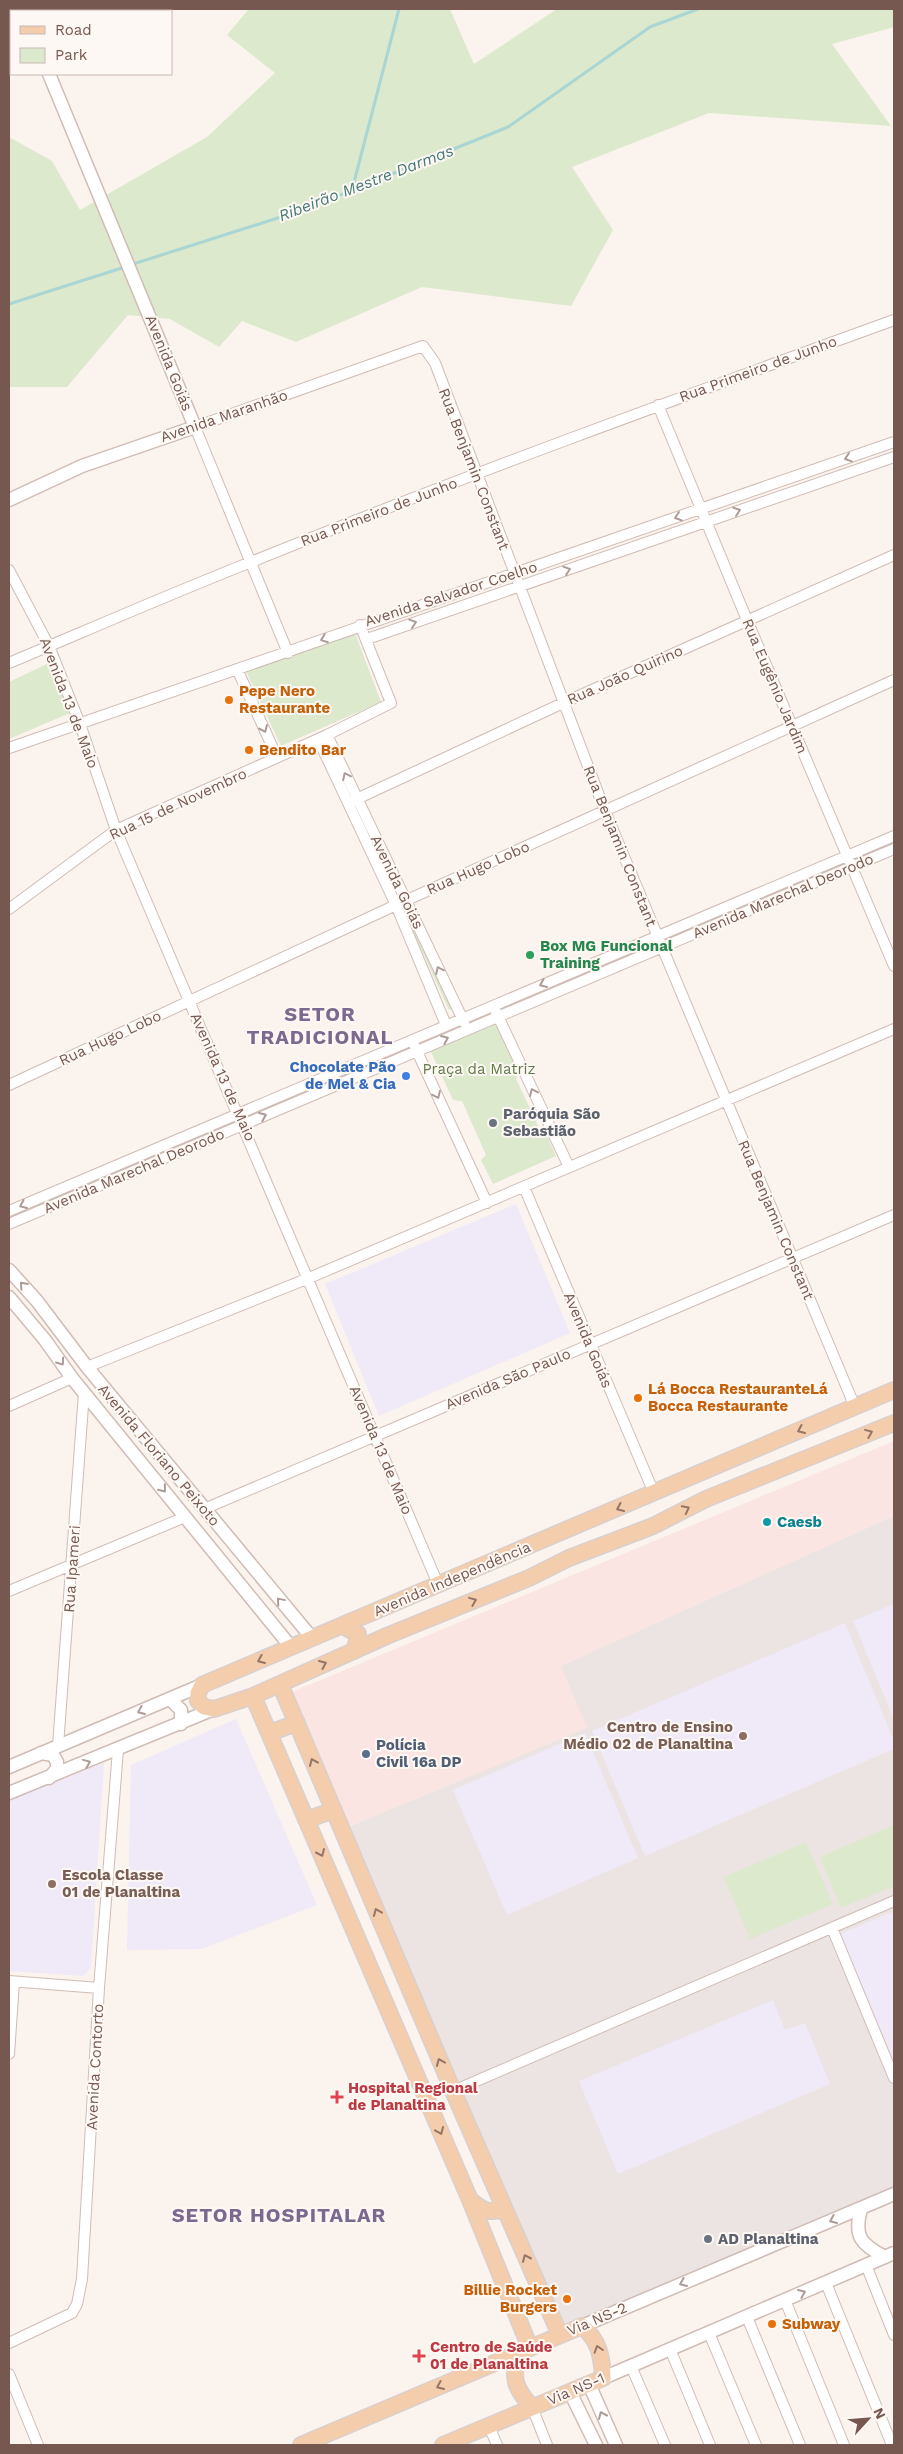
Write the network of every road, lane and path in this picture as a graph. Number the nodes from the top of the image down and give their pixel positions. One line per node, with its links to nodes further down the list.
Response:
1 (49, 75): 5 (street, Avenida Goiás)
2 (894, 320): 4 (street, Rua Primeiro de Junho)
3 (435, 363): 5 (street, Avenida Maranhão); 8 (street, Rua Benjamin Constant)
4 (658, 405): 8 (street, Rua Primeiro de Junho); 10 (street, Rua Eugênio Jardim)
5 (195, 427): 9 (street, Avenida Maranhão); 13 (street, Avenida Goiás)
6 (894, 442): 10 (street, Avenida Salvador Coelho, one-way to 10)
7 (894, 457): 11 (street, Avenida Salvador Coelho, one-way to 7)
8 (476, 473): 13 (street, Rua Primeiro de Junho); 15 (street, Rua Benjamin Constant)
9 (9, 500)
10 (701, 510): 11 (street, Rua Eugênio Jardim); 15 (street, Avenida Salvador Coelho, one-way to 15)
11 (706, 522): 16 (street, Avenida Salvador Coelho, one-way to 11); 17 (street, Rua Eugênio Jardim)
12 (894, 555): 17 (street, Rua João Quirino)
13 (250, 562): 20 (street, Rua Primeiro de Junho); 21 (street, Avenida Goiás)
14 (9, 570): 20 (street, Avenida 13 de Maio)
15 (514, 574): 16 (street, Rua Benjamin Constant); 18 (street, Avenida Salvador Coelho)
16 (519, 587): 19 (street, Avenida Salvador Coelho, one-way to 16); 25 (street, Rua Benjamin Constant)
17 (747, 620): 25 (street, Rua João Quirino); 27 (street, Rua Eugênio Jardim)
18 (360, 625): 19 (street); 21 (street, Avenida Salvador Coelho, one-way to 21)
19 (367, 639): 28 (street, Rua 15 de Novembro)
20 (49, 646): 22 (street, Rua Primeiro de Junho); 26 (street, Avenida 13 de Maio)
21 (288, 653): 23 (street, Avenida Salvador Coelho)
22 (9, 662)
23 (237, 669): 26 (street, Avenida Salvador Coelho); 30 (street, one-way to 30)
24 (894, 680): 27 (street, Rua Hugo Lobo)
25 (563, 703): 31 (street, Rua João Quirino); 32 (street, Rua Benjamin Constant)
26 (80, 724): 29 (street, Avenida Salvador Coelho); 33 (street, Avenida 13 de Maio)
27 (792, 726): 32 (street, Rua Hugo Lobo); 36 (street, Rua Eugênio Jardim)
28 (322, 737): 30 (street, Rua 15 de Novembro); 31 (street, Avenida Goiás)
29 (9, 748)
30 (277, 757): 33 (street, Rua 15 de Novembro)
31 (353, 801): 38 (street, Avenida Goiás); 39 (street, Avenida Goiás)
32 (605, 811): 38 (street, Rua Hugo Lobo); 41 (street, Rua Benjamin Constant)
33 (116, 830): 40 (street, Rua 15 de Novembro); 44 (street, Avenida 13 de Maio)
34 (894, 836): 36 (street, Avenida Marechal Deorodo)
35 (894, 849): 37 (street, Avenida Marechal Deorodo)
36 (847, 856): 37 (street, Rua Eugênio Jardim); 41 (street, Avenida Marechal Deorodo)
37 (852, 867): 42 (street, Avenida Marechal Deorodo); 43 (street, Rua Eugênio Jardim)
38 (406, 901): 39 (street, Rua Hugo Lobo); 47 (street, Avenida Goiás, one-way to 38)
39 (396, 905): 44 (street, Rua Hugo Lobo); 48 (street, Avenida Goiás)
40 (9, 909)
41 (657, 936): 42 (street, Rua Benjamin Constant); 45 (street, Avenida Marechal Deorodo, one-way to 45)
42 (662, 948): 46 (street, Avenida Marechal Deorodo); 54 (street, Rua Benjamin Constant)
43 (894, 966)
44 (190, 1002): 53 (street, Rua Hugo Lobo); 55 (street, Avenida 13 de Maio)
45 (493, 1005): 46 (street); 47 (street, Avenida Marechal Deorodo)
46 (498, 1017): 50 (street, Avenida Marechal Deorodo); 57 (street, one-way to 46)
47 (462, 1018): 48 (street, Avenida Marechal Deorodo); 50 (street, Avenida Goiás)
48 (446, 1025): 51 (street, Avenida Marechal Deorodo)
49 (894, 1029): 54 (street)
50 (468, 1030): 52 (street, Avenida Marechal Deorodo, one-way to 50)
51 (411, 1039): 52 (street); 55 (street, Avenida Marechal Deorodo)
52 (417, 1051): 56 (street, Avenida Marechal Deorodo, one-way to 52); 59 (street, one-way to 59)
53 (9, 1084)
54 (725, 1101): 57 (street); 63 (street, Rua Benjamin Constant)
55 (238, 1112): 56 (street, Avenida 13 de Maio); 60 (street, Avenida Marechal Deorodo, one-way to 60)
56 (243, 1124): 62 (street, Avenida Marechal Deorodo); 65 (street, Avenida 13 de Maio)
57 (569, 1168): 58 (street)
58 (524, 1187): 59 (street); 71 (street, Avenida Goiás)
59 (487, 1203): 65 (street)
60 (9, 1210)
61 (894, 1215): 63 (street, Avenida São Paulo)
62 (9, 1224)
63 (792, 1259): 71 (street, Avenida São Paulo); 77 (street, Rua Benjamin Constant)
64 (9, 1270): 67 (street, Avenida Floriano Peixoto, one-way to 64)
65 (309, 1278): 72 (street); 80 (street, Avenida 13 de Maio)
66 (9, 1296): 68 (street, Avenida Floriano Peixoto)
67 (37, 1301): 68 (street); 69 (street, Avenida Floriano Peixoto)
68 (23, 1313): 70 (street, Avenida Floriano Peixoto)
69 (62, 1332): 70 (street); 72 (street, Avenida Floriano Peixoto)
70 (45, 1340): 73 (street, Avenida Floriano Peixoto, one-way to 73)
71 (591, 1344): 80 (street, Avenida São Paulo); 84 (street, Avenida Goiás)
72 (87, 1367): 79 (street, Avenida Floriano Peixoto)
73 (72, 1378): 75 (street, Avenida Floriano Peixoto); 76 (street)
74 (894, 1390): 77 (main road, Avenida Independência)
75 (84, 1392): 81 (street, Avenida Floriano Peixoto); 91 (street, Rua Ipameri)
76 (9, 1406)
77 (855, 1407): 84 (main road, Avenida Independência, one-way to 84)
78 (894, 1423): 89 (main road, Avenida Independência, one-way to 78)
79 (142, 1433): 81 (street); 82 (street, Avenida Floriano Peixoto)
80 (375, 1435): 85 (street, Avenida São Paulo); 94 (street, Avenida 13 de Maio)
81 (128, 1446): 83 (street, Avenida Floriano Peixoto)
82 (161, 1457): 83 (street); 85 (street, Avenida Floriano Peixoto)
83 (147, 1470): 86 (street, Avenida Floriano Peixoto, one-way to 86)
84 (654, 1492): 87 (main road, Avenida Independência, one-way to 87)
85 (204, 1509): 92 (street, Avenida Floriano Peixoto)
86 (185, 1517): 91 (street); 93 (street, Avenida Floriano Peixoto)
87 (591, 1520): 88 (main road, Avenida Independência); 89 (main road)
88 (556, 1534): 90 (main road); 94 (main road, Avenida Independência)
89 (595, 1547): 90 (main road, Avenida Independência)
90 (569, 1558): 98 (main road, Avenida Independência, one-way to 90)
91 (73, 1564): 95 (street); 110 (street, Rua Ipameri)
92 (255, 1571): 93 (street); 99 (street, Avenida Floriano Peixoto, one-way to 92)
93 (238, 1582): 100 (street, Avenida Floriano Peixoto)
94 (438, 1584): 96 (main road, Avenida Independência)
95 (9, 1591)
96 (377, 1610): 97 (main road, Avenida Independência); 98 (main road)
97 (343, 1626): 99 (main road, Avenida Independência); 101 (main road)
98 (389, 1635): 101 (main road, Avenida Independência)
99 (312, 1638): 100 (main road, Avenida Independência)
100 (291, 1647): 103 (main road, Avenida Independência, one-way to 103)
101 (354, 1651): 102 (main road, Avenida Independência, one-way to 101)
102 (280, 1684): 104 (main road, Avenida Independência); 107 (main road)
103 (202, 1685): 105 (street, Avenida Independência); 106 (main road)
104 (253, 1696): 106 (main road, Avenida Independência); 109 (main road)
105 (170, 1699): 108 (street); 110 (street, Avenida Independência, one-way to 110)
106 (214, 1709): 108 (street, Avenida Independência)
107 (297, 1723): 109 (main road); 116 (main road, one-way to 107)
108 (181, 1724): 111 (street, Avenida Independência)
109 (269, 1733): 117 (main road)
110 (58, 1746): 112 (street, Avenida Independência)
111 (118, 1750): 114 (street, Avenida Independência, one-way to 111); 126 (street, Avenida Contorto)
112 (41, 1753): 113 (street, Avenida Independência); 114 (street)
113 (9, 1767)
114 (49, 1778): 115 (street, Avenida Independência)
115 (9, 1794)
116 (334, 1810): 117 (main road); 118 (main road)
117 (306, 1820): 119 (main road, one-way to 119)
118 (355, 1861): 119 (main road); 120 (main road)
119 (331, 1873): 121 (main road)
120 (362, 1877): 121 (main road); 125 (main road, one-way to 120)
121 (337, 1888): 127 (main road)
122 (894, 1901): 123 (street)
123 (832, 1928): 129 (street); 130 (street)
124 (11, 1982): 126 (street); 128 (street)
125 (407, 1983): 127 (main road); 130 (main road, one-way to 125)
126 (100, 1988): 144 (street, Avenida Contorto)
127 (385, 2000): 131 (main road, one-way to 131)
128 (9, 2054)
129 (894, 2078)
130 (453, 2091): 133 (main road)
131 (470, 2200): 133 (main road); 146 (main road)
132 (891, 2200): 134 (street, Via NS-2)
133 (504, 2209): 142 (main road, one-way to 133)
134 (861, 2209): 135 (street); 140 (street, Via NS-2, one-way to 140)
135 (890, 2255): 136 (street)
136 (866, 2266): 137 (street); 143 (street)
137 (826, 2283): 138 (street, one-way to 137); 165 (street)
138 (785, 2300): 139 (street); 164 (street)
139 (746, 2317): 141 (street); 163 (street)
140 (582, 2326): 142 (main road, Via NS-2); 149 (main road, one-way to 140)
141 (709, 2333): 145 (street, Via NS-1); 162 (street)
142 (560, 2335): 146 (main road, Via NS-2)
143 (894, 2335)
144 (9, 2342)
145 (670, 2349): 147 (street, Via NS-1); 161 (street)
146 (524, 2350): 151 (main road); 155 (main road, Via NS-2, one-way to 155)
147 (631, 2366): 149 (street, Via NS-1); 160 (street)
148 (9, 2374): 154 (street)
149 (596, 2381): 150 (main road, Via NS-1); 159 (street, one-way to 149)
150 (570, 2392): 151 (main road, Via NS-1); 158 (street)
151 (532, 2407): 152 (main road, Via NS-1); 157 (street)
152 (489, 2426): 153 (main road, Via NS-1); 156 (street)
153 (448, 2444)
154 (38, 2445)
155 (301, 2445)
156 (497, 2445)
157 (547, 2445)
158 (596, 2445)
159 (616, 2445)
160 (665, 2445)
161 (710, 2445)
162 (756, 2445)
163 (800, 2445)
164 (844, 2445)
165 (892, 2445)

